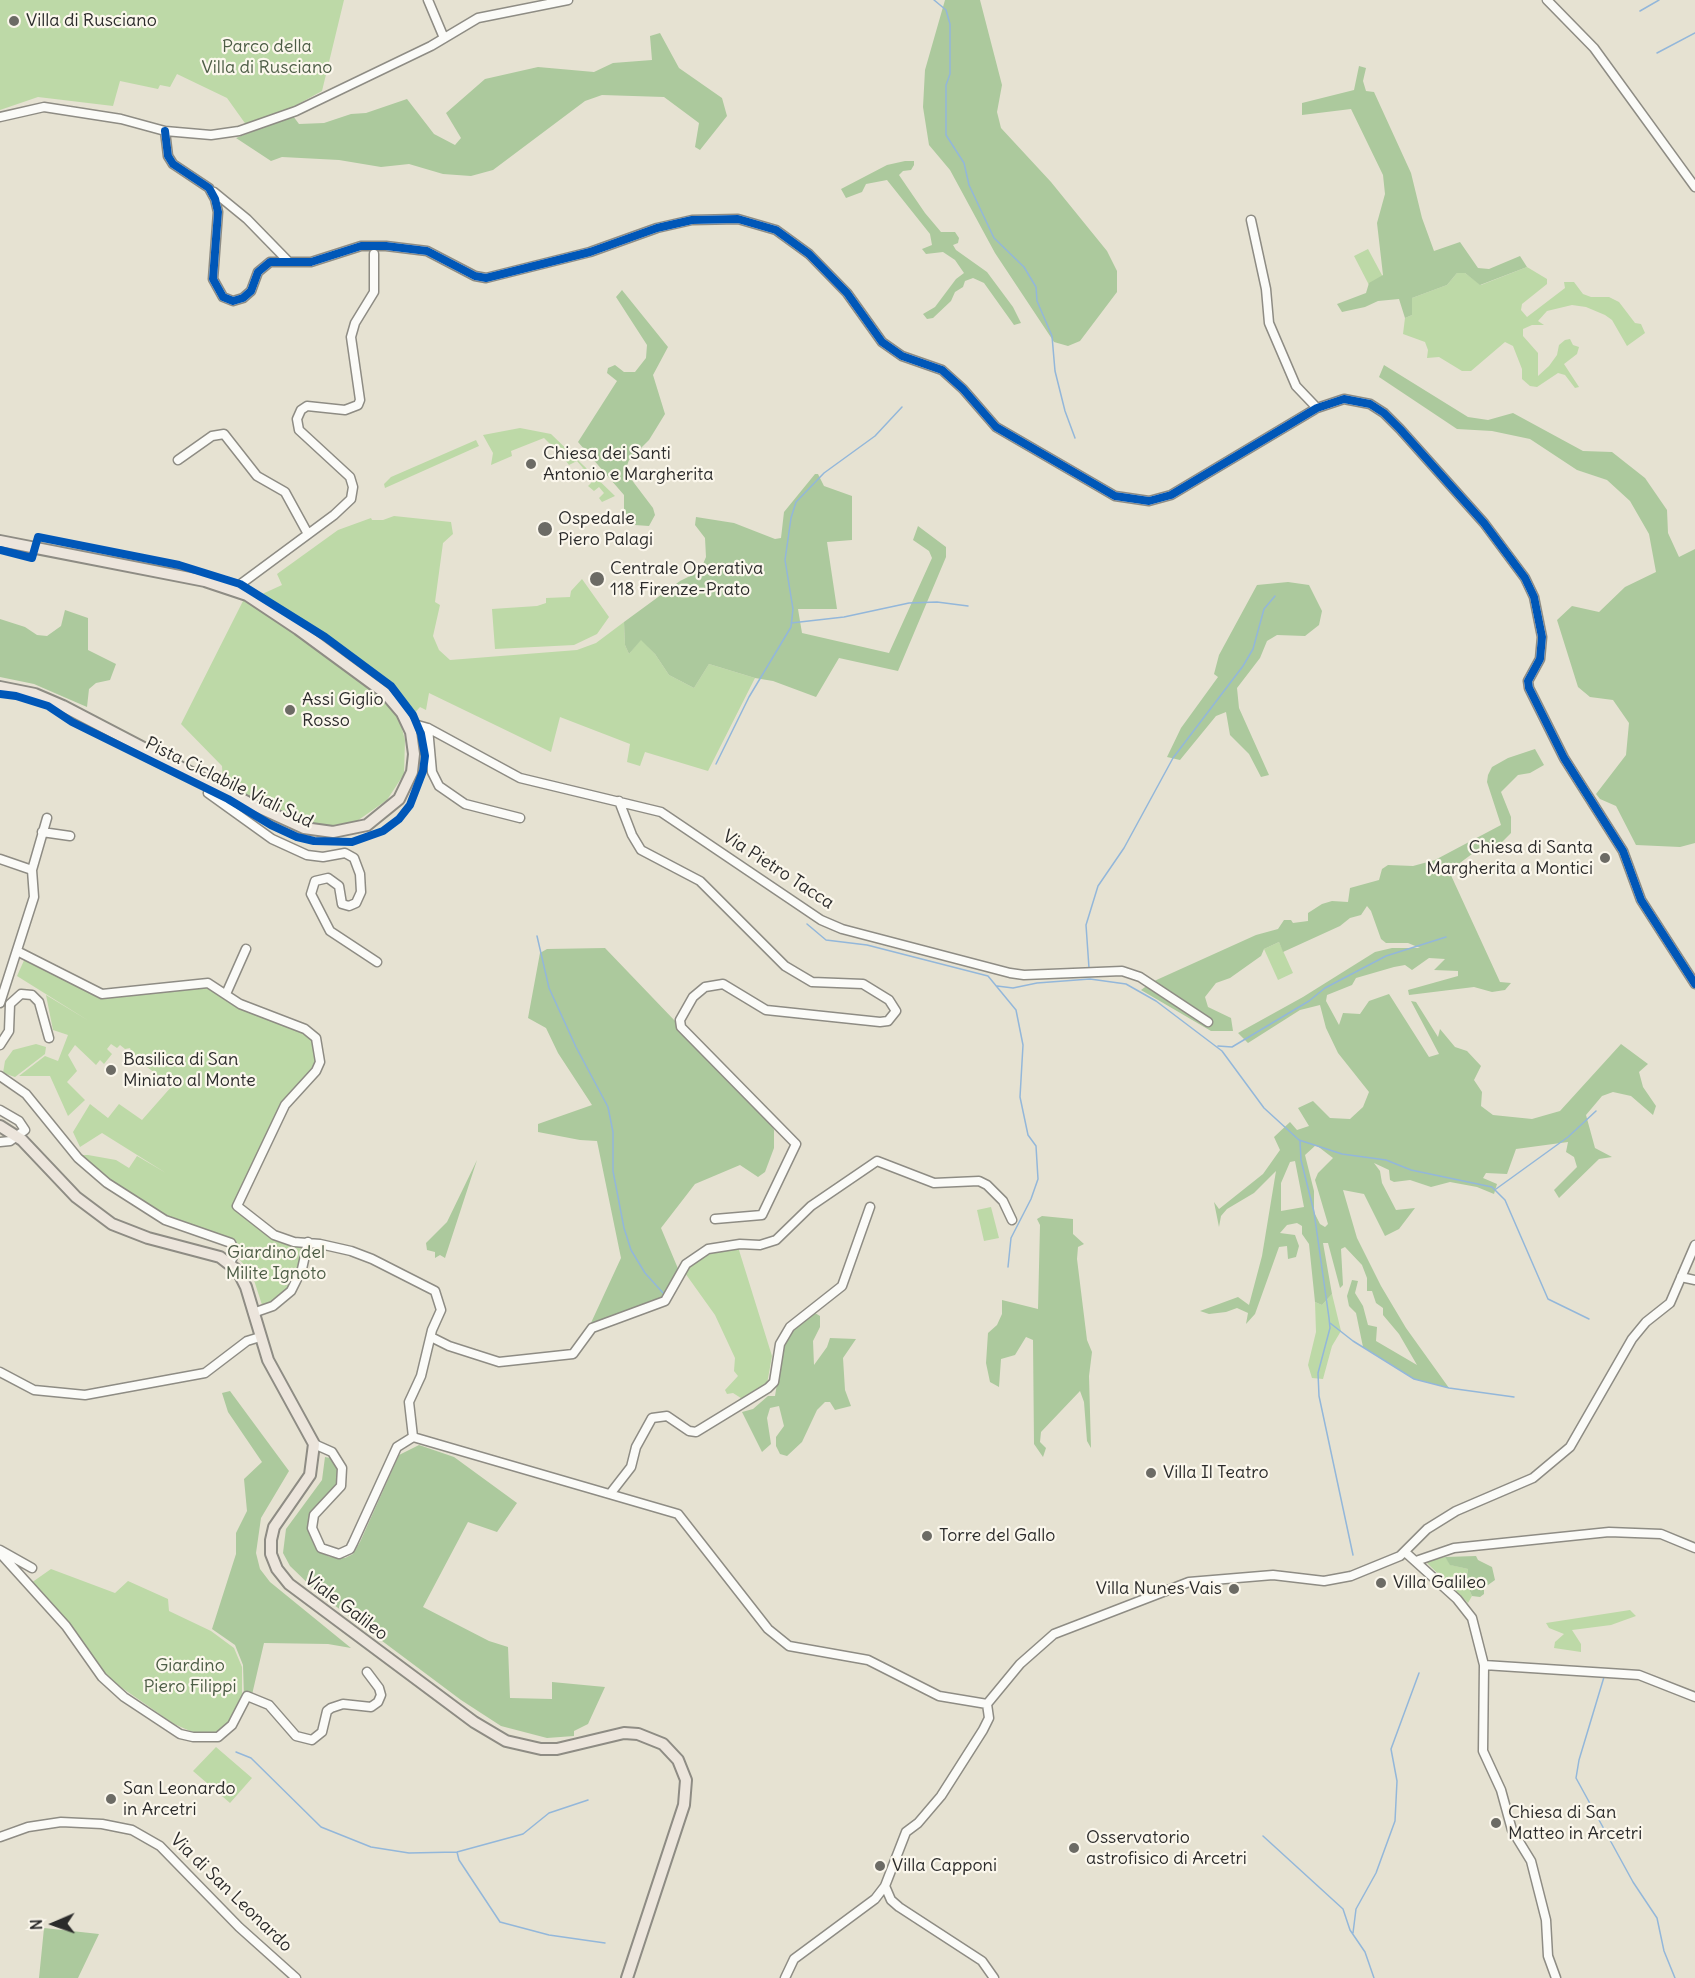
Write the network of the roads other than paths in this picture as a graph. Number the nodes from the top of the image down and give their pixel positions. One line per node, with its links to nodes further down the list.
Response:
1 (428, 0): 4 (street)
2 (568, 0): 4 (street)
3 (1547, 0): 7 (street)
4 (444, 38): 6 (street)
5 (0, 117): 6 (street)
6 (165, 131): 8 (street)
7 (1695, 187)
8 (209, 188): 11 (street); 11 (street)
9 (1251, 220): 12 (street)
10 (374, 254): 14 (street)
11 (288, 261): 12 (street)
12 (1317, 408): 31 (street)
13 (178, 460): 14 (street)
14 (308, 534): 16 (street)
15 (0, 541): 16 (main road)
16 (234, 589): 18 (main road)
17 (0, 687): 20 (main road)
18 (407, 722): 19 (street, Via Pietro Tacca); 20 (main road)
19 (428, 728): 21 (street, Via Pietro Tacca); 23 (street)
20 (211, 784): 30 (street)
21 (619, 801): 34 (street, Via Pietro Tacca); 43 (street)
22 (47, 818): 24 (street)
23 (520, 818)
24 (42, 832): 25 (street); 27 (street)
25 (70, 836)
26 (0, 859): 27 (street)
27 (32, 870): 29 (street)
28 (246, 950): 32 (street)
29 (17, 951): 32 (street); 33 (street)
30 (377, 962)
31 (1695, 984)
32 (226, 994): 45 (street)
33 (0, 1003)
34 (1208, 1022)
35 (49, 1038): 36 (street)
36 (0, 1045)
37 (0, 1076): 47 (street)
38 (0, 1110): 40 (street)
39 (0, 1126): 40 (main road)
40 (18, 1136): 41 (street); 47 (main road)
41 (0, 1142)
42 (870, 1206): 56 (street)
43 (715, 1219)
44 (1012, 1220): 52 (street)
45 (308, 1242): 50 (street); 52 (street)
46 (1695, 1245): 48 (street)
47 (230, 1263): 50 (main road)
48 (1682, 1277): 49 (street); 59 (street)
49 (1695, 1280)
50 (253, 1313): 51 (main road)
51 (260, 1337): 53 (street); 55 (main road)
52 (431, 1337): 54 (street)
53 (0, 1372)
54 (413, 1437): 55 (street); 56 (street)
55 (314, 1444): 69 (main road, Viale Galileo)
56 (610, 1494): 65 (street)
57 (1695, 1548): 60 (street)
58 (0, 1551): 61 (street); 63 (street)
59 (1405, 1552): 60 (street); 65 (street)
60 (1416, 1561): 62 (street)
61 (32, 1568)
62 (1484, 1665): 64 (street); 72 (street)
63 (367, 1672)
64 (1695, 1697)
65 (987, 1704): 67 (street)
66 (0, 1837): 68 (street, Via di San Leonardo)
67 (885, 1886): 70 (street); 71 (street)
68 (296, 1978)
69 (627, 1978)
70 (785, 1978)
71 (994, 1978)
72 (1556, 1978)

